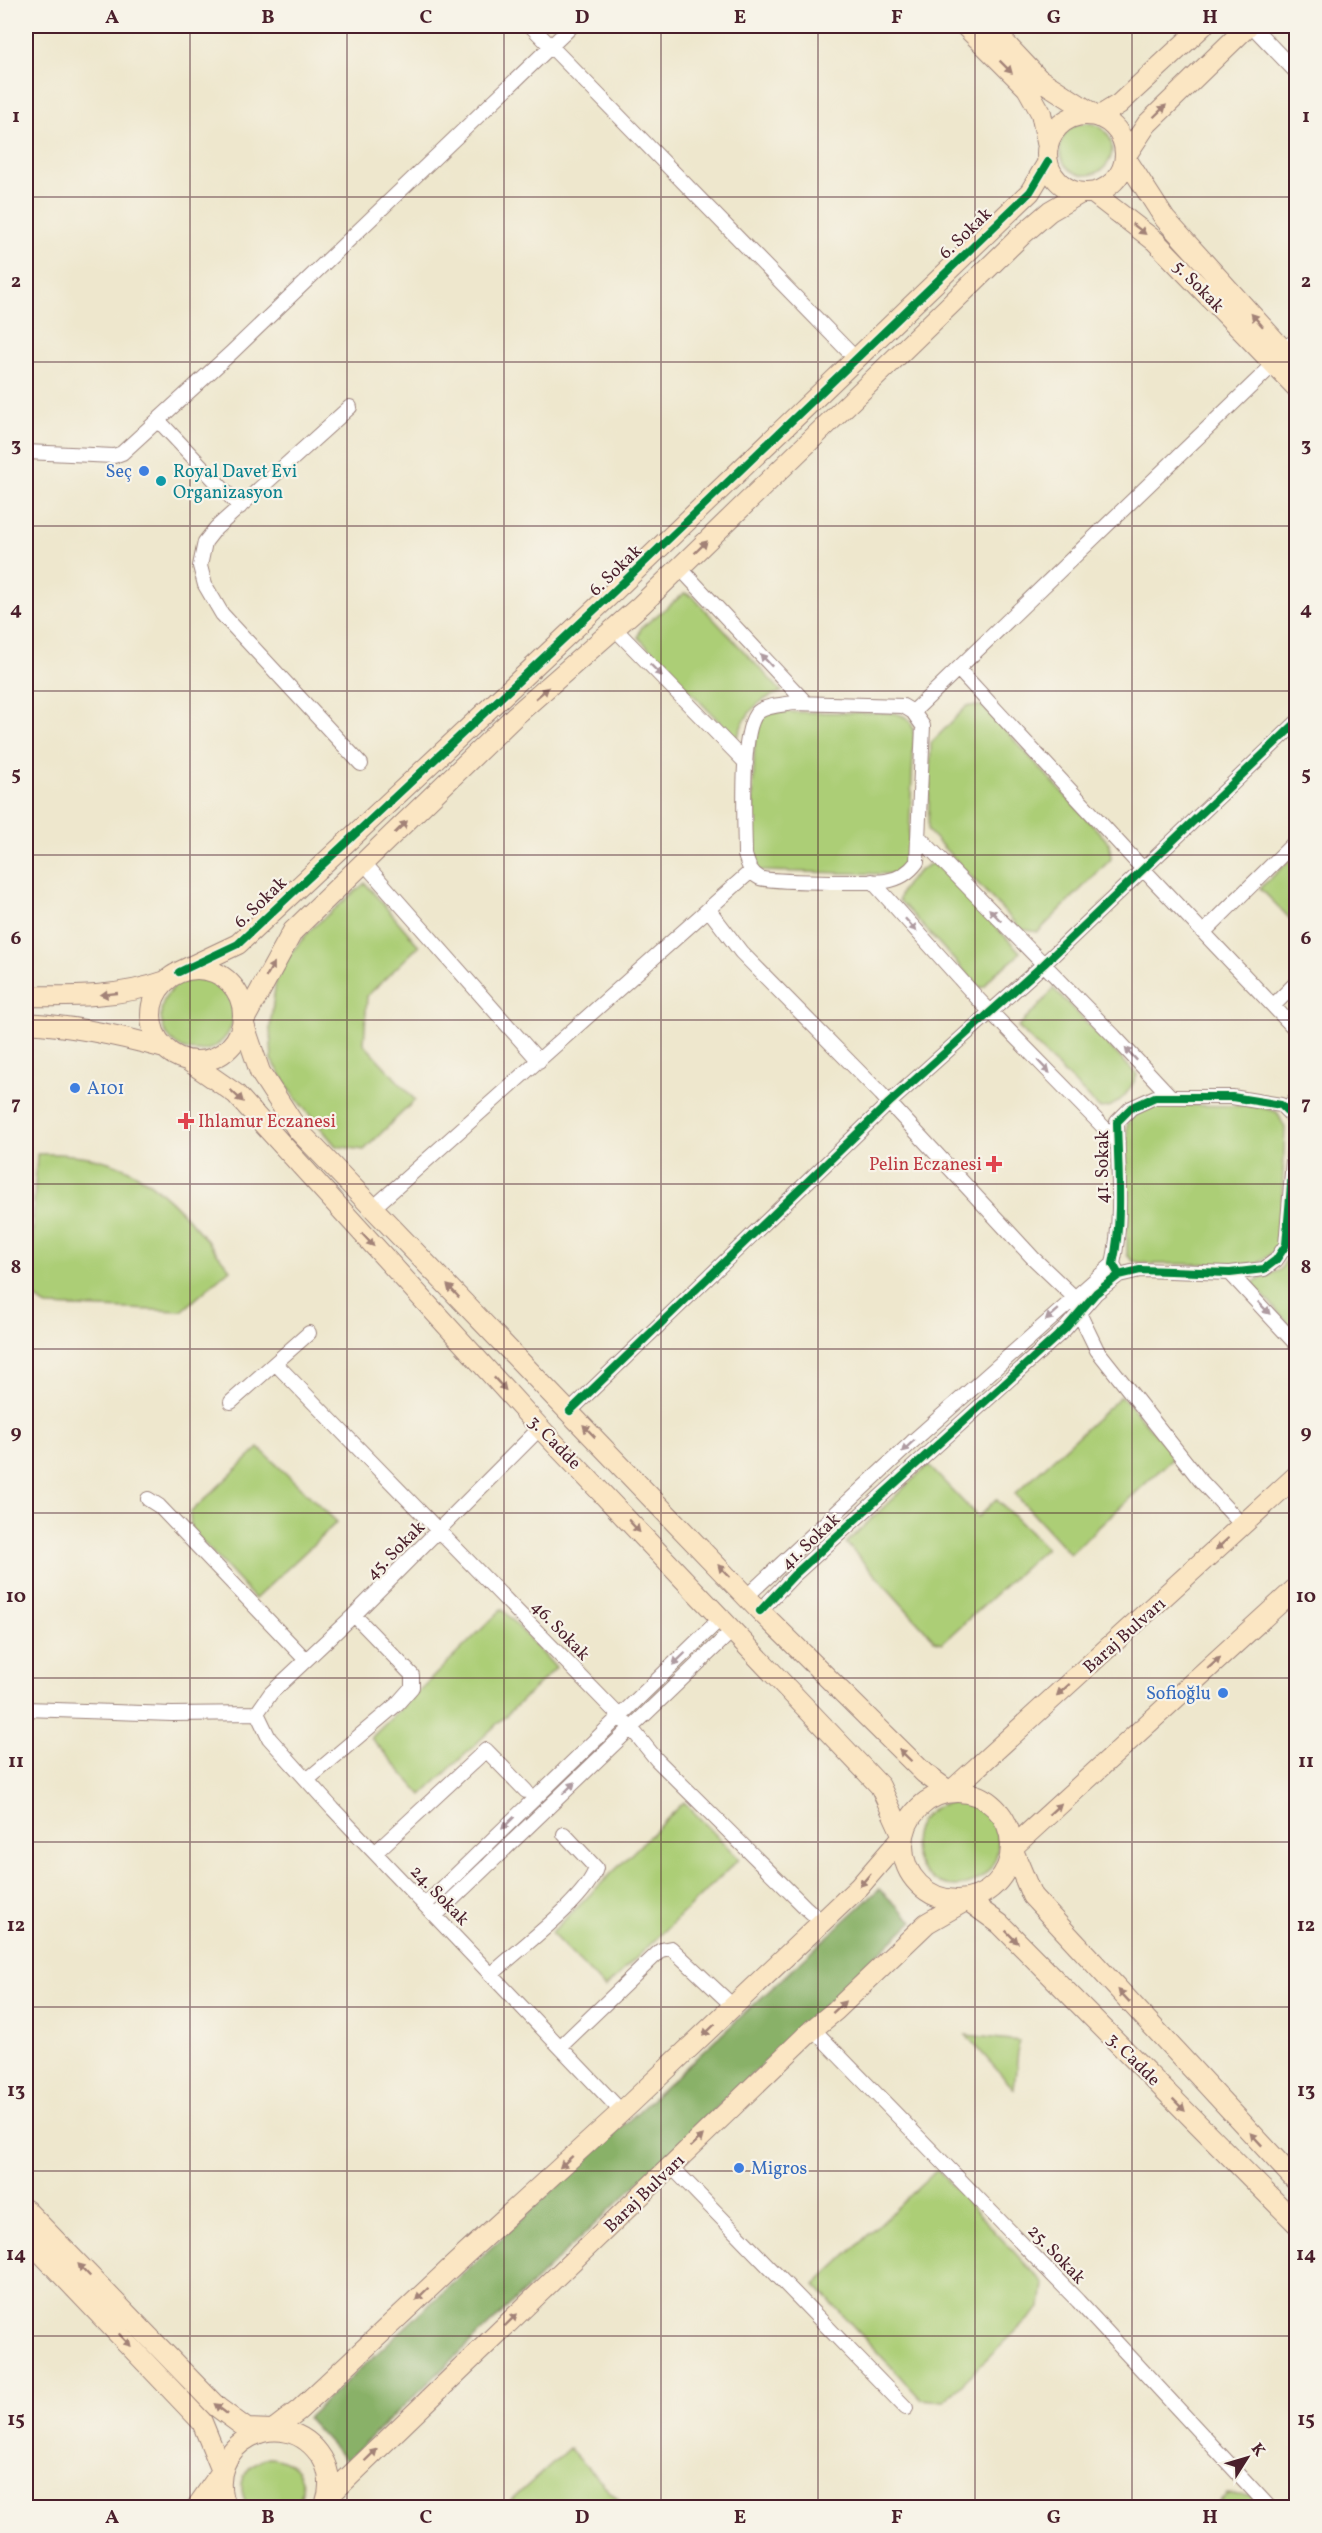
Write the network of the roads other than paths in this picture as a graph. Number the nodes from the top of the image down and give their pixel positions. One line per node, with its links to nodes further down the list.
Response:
1 (531, 26): 7 (street)
2 (572, 26): 7 (street)
3 (965, 26): 10 (main road, one-way to 10)
4 (989, 26): 9 (main road)
5 (1203, 26): 9 (main road)
6 (1250, 26): 8 (street); 11 (main road, one-way to 6)
7 (551, 45): 14 (street); 18 (street)
8 (1296, 72)
9 (1098, 117): 10 (main road); 11 (main road)
10 (1048, 154): 12 (main road); 14 (main road, 6. Sokak)
11 (1125, 157): 12 (main road); 13 (main road, 5. Sokak, one-way to 11)
12 (1087, 193): 13 (main road, 5. Sokak, one-way to 13); 21 (main road, one-way to 12)
13 (1284, 351): 15 (main road, 5. Sokak); 16 (main road, 5. Sokak); 23 (street)
14 (856, 359): 38 (main road, 6. Sokak)
15 (1296, 364)
16 (1296, 387)
17 (350, 407): 20 (street)
18 (158, 420): 19 (street); 20 (street)
19 (26, 453)
20 (240, 507): 28 (street)
21 (680, 568): 22 (main road); 24 (street, one-way to 21)
22 (615, 629): 27 (street, one-way to 27); 31 (main road, one-way to 22)
23 (958, 669): 25 (street); 32 (street)
24 (806, 703): 25 (street); 27 (street)
25 (913, 712): 29 (street)
26 (1296, 723): 32 (street)
27 (746, 763): 33 (street)
28 (361, 764)
29 (918, 836): 34 (street); 37 (street, one-way to 29)
30 (1296, 841): 36 (street)
31 (364, 863): 43 (main road, one-way to 31); 47 (street)
32 (1143, 869): 36 (street); 37 (street)
33 (751, 871): 34 (street); 35 (street)
34 (872, 881): 42 (street, one-way to 42)
35 (709, 910): 47 (street); 51 (street)
36 (1204, 932): 41 (street)
37 (1044, 964): 42 (street); 49 (street, one-way to 37)
38 (172, 976): 40 (main road, one-way to 40); 43 (main road); 46 (main road)
39 (1296, 983): 41 (street)
40 (26, 996)
41 (1274, 1005): 45 (street)
42 (991, 1012): 51 (street); 53 (street, one-way to 53)
43 (243, 1022): 48 (main road); 54 (main road, 3. Cadde)
44 (26, 1023): 46 (main road)
45 (1296, 1030)
46 (164, 1048): 48 (main road)
47 (538, 1061): 54 (street)
48 (190, 1062): 65 (main road, 3. Cadde, one-way to 65)
49 (1171, 1097): 52 (street, 41. Sokak); 53 (street, 41. Sokak)
50 (1296, 1098): 52 (street)
51 (889, 1103): 58 (street); 64 (street)
52 (1286, 1110): 55 (street, 41. Sokak)
53 (1118, 1142): 56 (street, 41. Sokak)
54 (373, 1208): 64 (main road, 3. Cadde, one-way to 54)
55 (1292, 1221): 57 (street, 41. Sokak)
56 (1116, 1269): 57 (street, 41. Sokak); 58 (street, 41. Sokak); 59 (street, 41. Sokak)
57 (1230, 1273): 61 (street, one-way to 61)
58 (1074, 1297): 59 (street); 71 (street, 41. Sokak, one-way to 71)
59 (1079, 1313): 68 (street); 72 (street, 41. Sokak)
60 (309, 1333): 62 (street)
61 (1296, 1344)
62 (275, 1363): 63 (street); 69 (street, 46. Sokak)
63 (231, 1402)
64 (570, 1411): 71 (main road, 3. Cadde, one-way to 64)
65 (540, 1428): 69 (street, 45. Sokak); 74 (main road, 3. Cadde, one-way to 74)
66 (1296, 1476): 68 (main road, Baraj Bulvarı)
67 (148, 1498): 75 (street)
68 (1243, 1526): 82 (main road, Baraj Bulvarı, one-way to 82)
69 (440, 1530): 73 (street, 45. Sokak); 78 (street, 46. Sokak)
70 (1296, 1588): 85 (main road, one-way to 70)
71 (747, 1596): 72 (main road, 3. Cadde)
72 (760, 1611): 82 (main road, 3. Cadde, one-way to 72)
73 (354, 1615): 75 (street, 45. Sokak); 80 (street)
74 (727, 1624): 78 (street, one-way to 78); 79 (street); 84 (main road, 3. Cadde)
75 (306, 1660): 77 (street, 45. Sokak)
76 (26, 1709): 77 (street)
77 (257, 1713): 80 (street, 24. Sokak)
78 (619, 1717): 79 (street, 46. Sokak); 88 (street, one-way to 88)
79 (631, 1728): 89 (street, one-way to 79); 90 (street, 46. Sokak)
80 (307, 1780): 86 (street, 24. Sokak)
81 (526, 1791): 86 (street)
82 (950, 1792): 84 (main road); 85 (main road)
83 (564, 1834): 91 (street)
84 (903, 1836): 87 (main road); 90 (main road, one-way to 90)
85 (1012, 1848): 87 (main road); 97 (main road, 3. Cadde, one-way to 85)
86 (375, 1853): 88 (street, 24. Sokak)
87 (967, 1900): 93 (main road, Baraj Bulvarı, one-way to 87); 99 (main road, 3. Cadde, one-way to 99)
88 (425, 1905): 89 (street, 24. Sokak)
89 (436, 1916): 91 (street, 24. Sokak)
90 (822, 1922): 92 (main road)
91 (491, 1976): 94 (street, 24. Sokak)
92 (733, 2006): 94 (street); 95 (main road, one-way to 95)
93 (813, 2029): 96 (main road, Baraj Bulvarı, one-way to 93); 107 (street, 25. Sokak)
94 (560, 2047): 95 (street, 24. Sokak)
95 (622, 2112): 102 (main road, one-way to 102)
96 (671, 2166): 101 (street); 104 (main road, Baraj Bulvarı, one-way to 96)
97 (1296, 2181)
98 (26, 2210): 102 (main road, one-way to 98)
99 (1296, 2223)
100 (26, 2237): 103 (main road, one-way to 103)
101 (906, 2408)
102 (273, 2430): 103 (main road); 104 (main road)
103 (222, 2471): 105 (main road); 106 (main road)
104 (329, 2504)
105 (196, 2508)
106 (226, 2508)
107 (1270, 2508)

